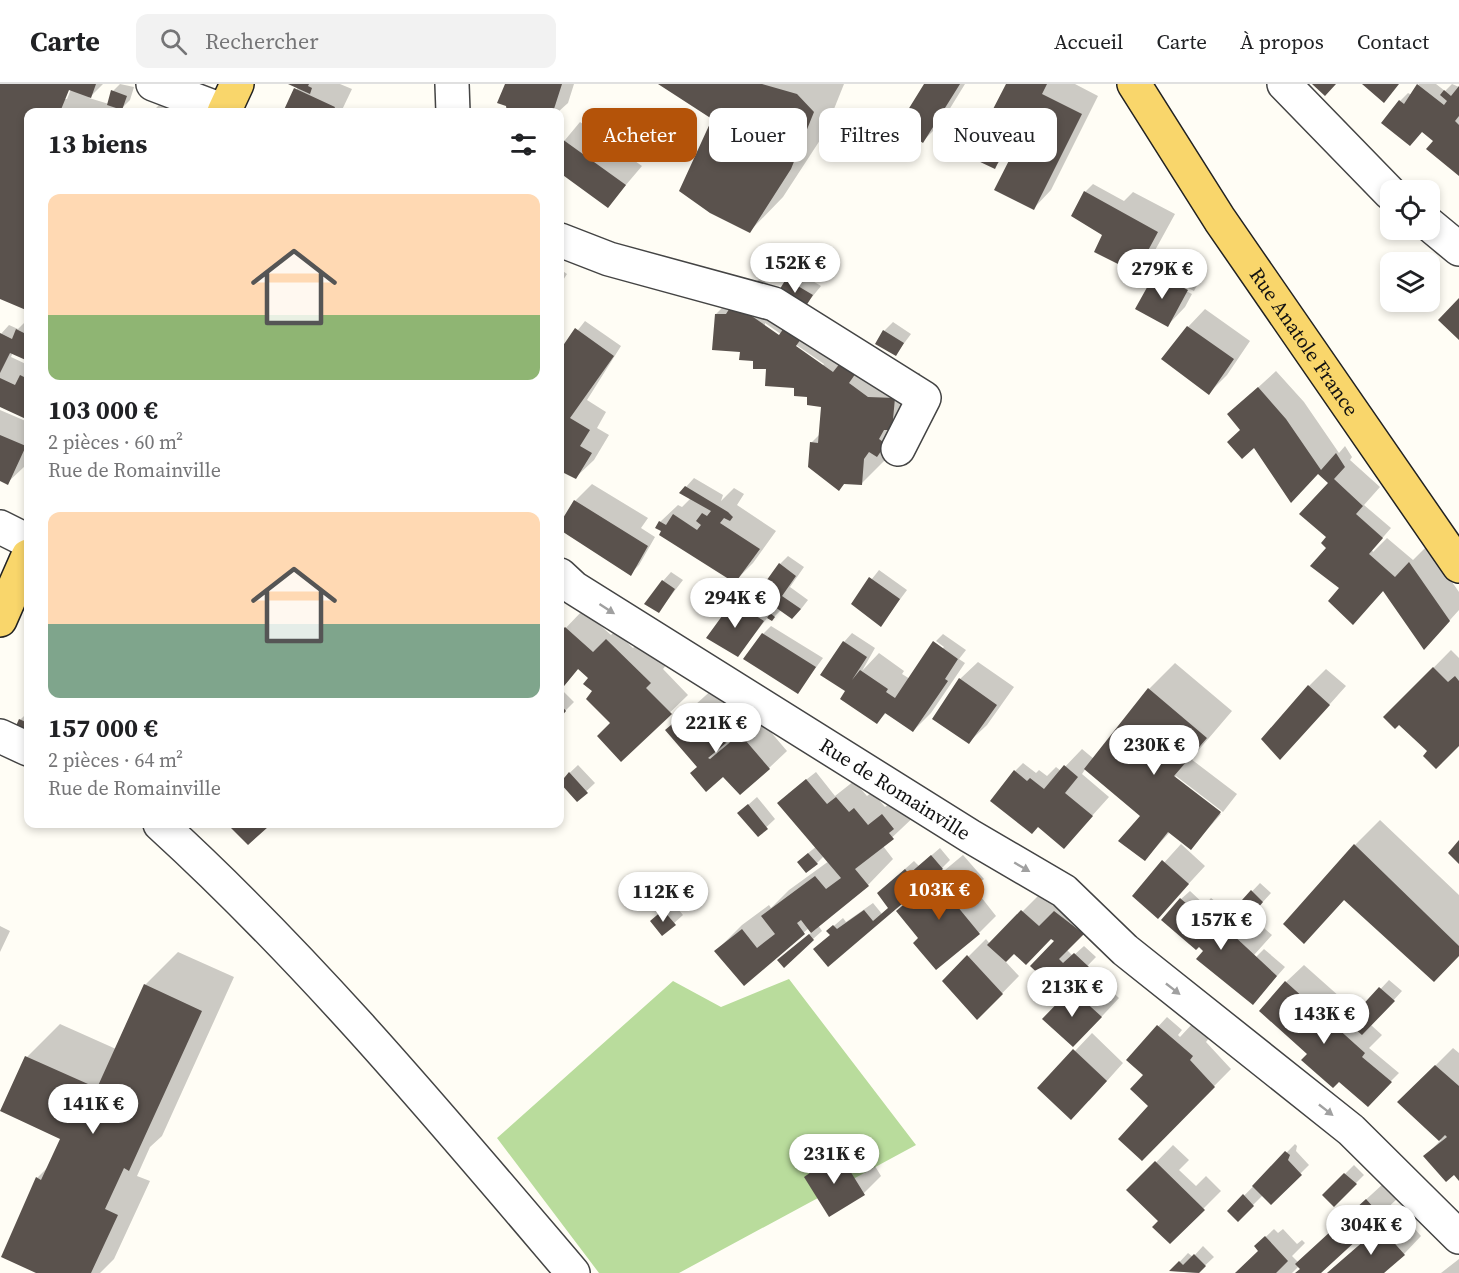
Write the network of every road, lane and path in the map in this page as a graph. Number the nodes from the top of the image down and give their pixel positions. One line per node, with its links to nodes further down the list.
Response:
1 (153, 84): 5 (street)
2 (452, 84): 6 (street)
3 (1134, 84): 15 (main road, Rue Anatole France)
4 (1284, 84): 7 (street)
5 (228, 103)
6 (453, 108)
7 (1380, 183)
8 (1440, 233): 10 (street)
9 (564, 242): 11 (street)
10 (1459, 249)
11 (898, 449)
12 (0, 527): 13 (street)
13 (24, 539)
14 (24, 565): 17 (main road)
15 (1459, 566)
16 (564, 579): 21 (street, Rue de Romainville, one-way to 21)
17 (0, 620)
18 (0, 736): 19 (street)
19 (24, 747)
20 (164, 828): 22 (street)
21 (1459, 1237)
22 (573, 1273)

